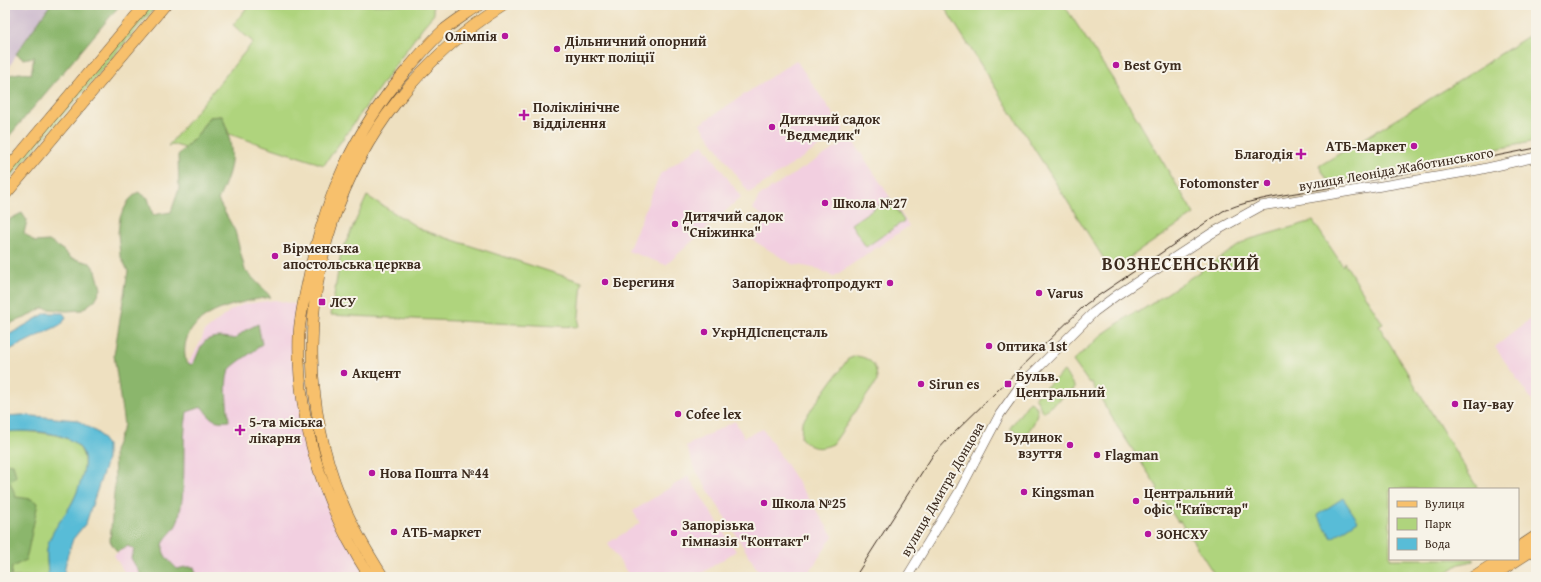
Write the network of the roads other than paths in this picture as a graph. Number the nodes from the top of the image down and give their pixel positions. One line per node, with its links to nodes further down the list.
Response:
1 (145, 5): 8 (main road)
2 (165, 5): 9 (main road)
3 (480, 5): 5 (main road)
4 (504, 5): 6 (main road)
5 (425, 48): 6 (main road); 17 (main road)
6 (434, 59): 18 (main road)
7 (1536, 157): 10 (street, вулиця Леоніда Жаботинського)
8 (5, 172)
9 (5, 195)
10 (1000, 414): 19 (street, вулиця Дмитра Донцова)
11 (1536, 536): 12 (main road)
12 (1519, 547)
13 (1536, 548): 14 (main road)
14 (1519, 559)
15 (1499, 560): 20 (main road)
16 (1517, 560): 21 (main road)
17 (370, 577)
18 (383, 577)
19 (907, 577)
20 (1473, 577)
21 (1491, 577)

